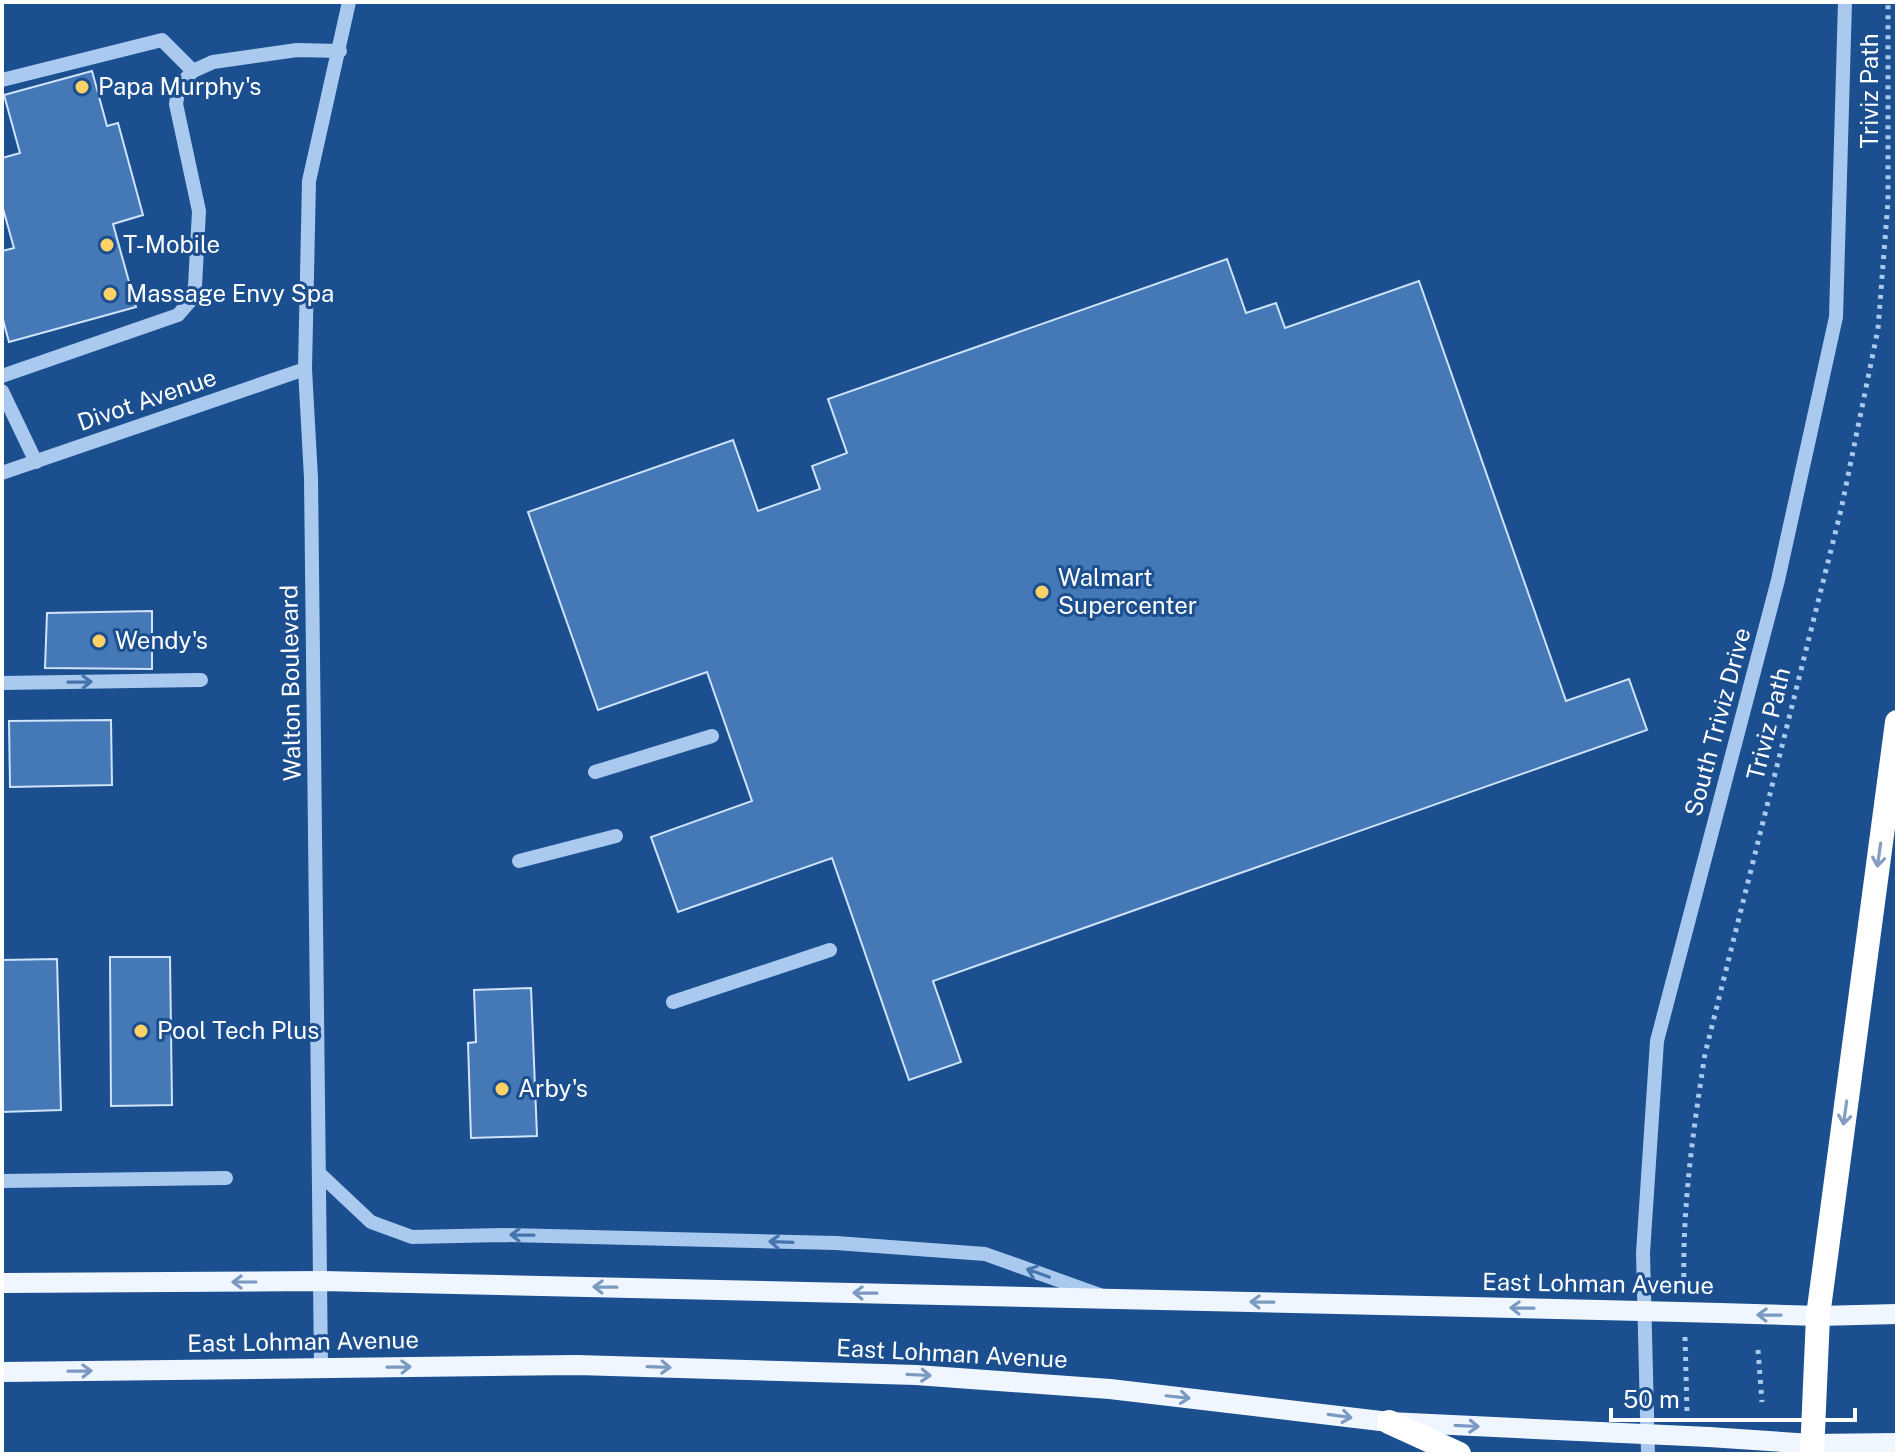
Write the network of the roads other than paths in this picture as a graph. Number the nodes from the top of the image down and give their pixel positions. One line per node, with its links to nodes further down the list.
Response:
1 (349, 2): 3 (street, Walton Boulevard)
2 (1845, 2): 34 (street, South Triviz Drive)
3 (340, 51): 4 (street); 6 (street, Walton Boulevard)
4 (193, 71): 5 (street); 7 (street)
5 (2, 80)
6 (305, 369): 9 (street, Divot Avenue); 20 (street, Walton Boulevard)
7 (2, 376)
8 (2, 391): 9 (street)
9 (36, 462): 10 (street, Divot Avenue)
10 (2, 473)
11 (201, 680): 12 (street, one-way to 11)
12 (2, 683)
13 (1897, 722): 27 (highway, one-way to 27)
14 (712, 736): 15 (street)
15 (595, 772)
16 (616, 836): 17 (street)
17 (519, 861)
18 (830, 950): 19 (street)
19 (673, 1002)
20 (320, 1174): 23 (street, Walton Boulevard); 25 (street, one-way to 20)
21 (226, 1178): 22 (street)
22 (2, 1181)
23 (322, 1281): 24 (main road, East Lohman Avenue, one-way to 24); 25 (main road, East Lohman Avenue, one-way to 23); 28 (street, Walton Boulevard)
24 (2, 1283)
25 (1111, 1299): 27 (main road, East Lohman Avenue, one-way to 25, bridge)
26 (1897, 1314): 27 (main road, East Lohman Avenue)
27 (1818, 1316): 32 (highway)
28 (321, 1368): 29 (main road, East Lohman Avenue, one-way to 28); 30 (main road, East Lohman Avenue, one-way to 30)
29 (2, 1372)
30 (1389, 1422): 32 (main road, East Lohman Avenue, one-way to 32, bridge); 33 (highway)
31 (1897, 1443): 32 (main road, East Lohman Avenue)
32 (1812, 1449)
33 (1459, 1454)
34 (1648, 1454)

